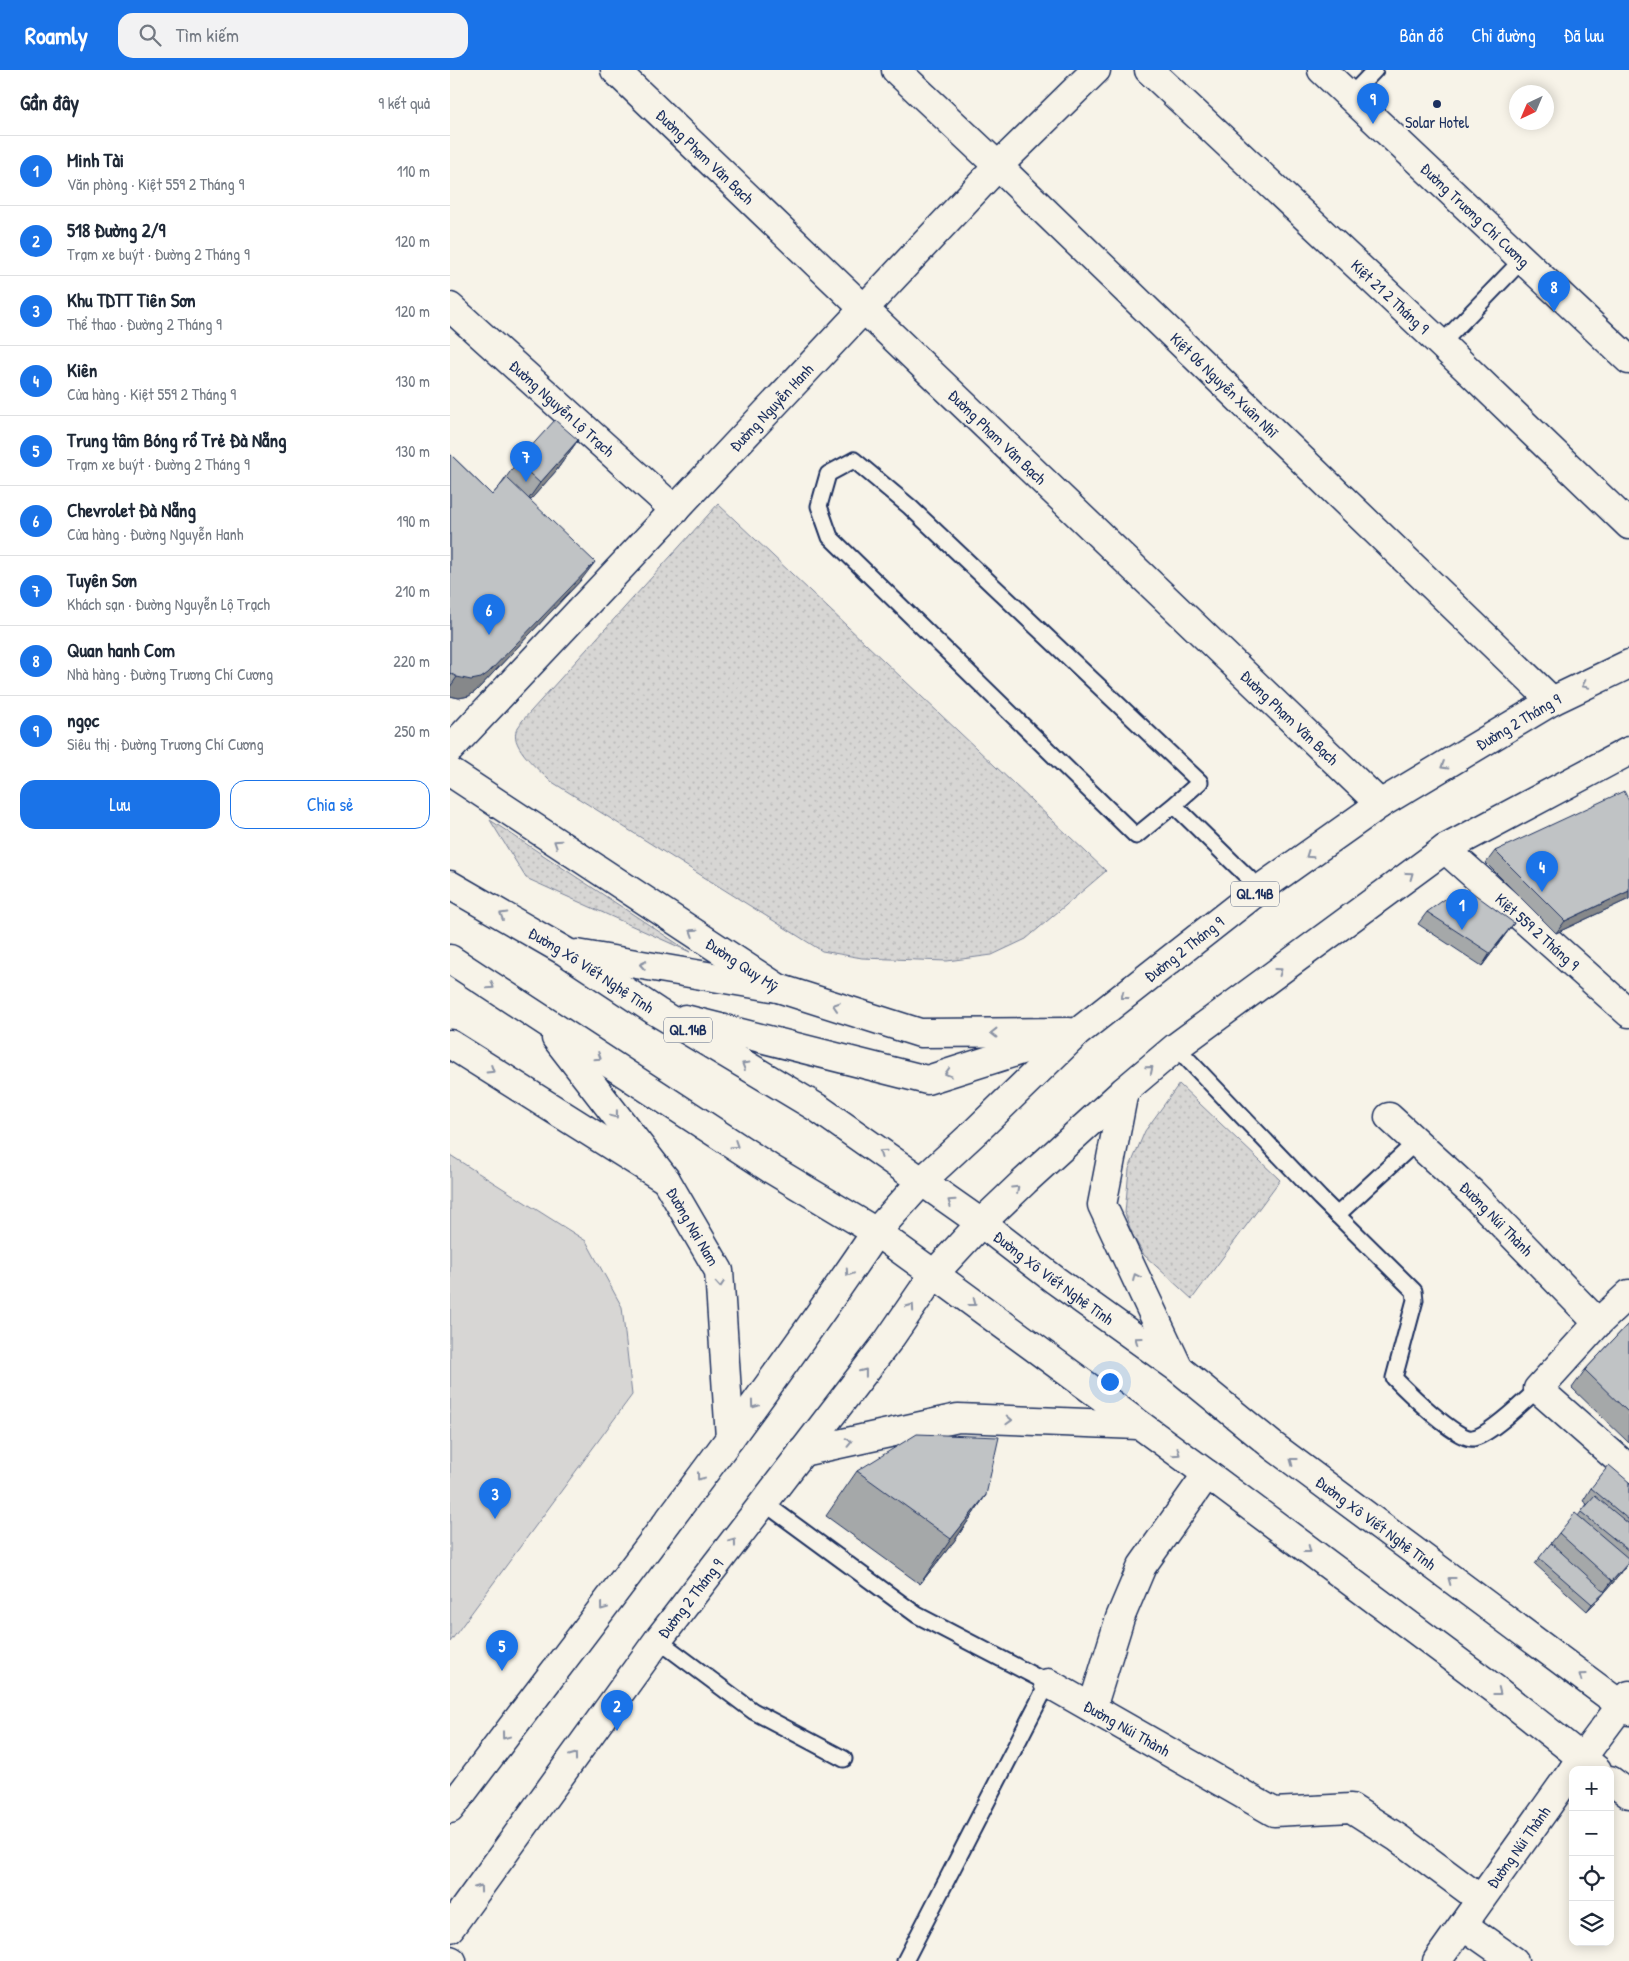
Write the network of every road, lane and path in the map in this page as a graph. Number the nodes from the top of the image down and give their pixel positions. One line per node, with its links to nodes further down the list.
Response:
1 (615, 70): 11 (main road, Đường Phạm Văn Bạch)
2 (896, 70): 8 (main road, Kiệt 06 Nguyễn Xuân Nhĩ)
3 (1096, 70): 8 (main road, Đường Nguyễn Hanh)
4 (1149, 70): 12 (main road, Kiệt 21 2 Tháng 9)
5 (1322, 70): 7 (main road, Đường Trương Chí Cương)
6 (1375, 70): 7 (lane)
7 (1350, 96): 9 (main road, Đường Trương Chí Cương)
8 (998, 166): 11 (main road, Đường Nguyễn Hanh); 17 (main road, Kiệt 06 Nguyễn Xuân Nhĩ)
9 (1522, 260): 12 (lane); 13 (main road, Đường Trương Chí Cương)
10 (450, 307): 14 (main road, Đường Nguyễn Lộ Trạch)
11 (862, 309): 14 (main road, Đường Nguyễn Hanh); 21 (main road, Đường Phạm Văn Bạch)
12 (1441, 344): 15 (main road, Kiệt 21 2 Tháng 9)
13 (1629, 360)
14 (675, 510): 18 (main road, Đường Nguyễn Hanh)
15 (1629, 525)
16 (1629, 664): 17 (main road, Đường 2 Tháng 9 / QL.14B, one-way to 17)
17 (1552, 701): 21 (main road, Đường 2 Tháng 9 / QL.14B, one-way to 21)
18 (450, 749)
19 (1629, 751): 23 (main road)
20 (450, 772): 28 (main road, Đường Quy Mỹ, one-way to 20)
21 (1380, 804): 25 (main road, Đường 2 Tháng 9 / QL.14B, one-way to 25)
22 (1174, 805): 22 (lane); 25 (lane)
23 (1446, 849): 30 (main road, Kiệt 559 2 Tháng 9); 34 (main road, one-way to 23)
24 (450, 885): 26 (main road, Đường Xô Viết Nghệ Tĩnh / QL.14B, one-way to 24)
25 (1260, 889): 32 (main road, Đường 2 Tháng 9 / QL.14B, one-way to 32)
26 (566, 952): 28 (main road, one-way to 26); 29 (main road, Đường Xô Viết Nghệ Tĩnh / QL.14B)
27 (450, 959): 31 (main road, one-way to 31)
28 (778, 988): 32 (main road, Đường Quy Mỹ, one-way to 28)
29 (658, 1012): 32 (main road, one-way to 29); 39 (main road, Đường Xô Viết Nghệ Tĩnh / QL.14B, one-way to 29)
30 (1629, 1012)
31 (543, 1021): 38 (main road, one-way to 38); 42 (main road, one-way to 42)
32 (1078, 1032): 39 (main road, Đường 2 Tháng 9 / QL.14B)
33 (450, 1044): 38 (main road, Đường Nại Nam, one-way to 38)
34 (1176, 1046): 35 (main road, one-way to 34); 40 (lane)
35 (1124, 1091): 41 (main road, one-way to 35); 46 (main road, one-way to 35)
36 (1389, 1117): 37 (main road, Đường Núi Thành)
37 (1416, 1142): 40 (lane); 45 (main road, Đường Núi Thành)
38 (666, 1180): 49 (main road, Đường Nại Nam, one-way to 49)
39 (922, 1181): 41 (main road, Đường Xô Viết Nghệ Tĩnh, one-way to 39); 42 (main road, QL.14B)
40 (1337, 1214): 47 (lane)
41 (980, 1223): 43 (main road, Đường 2 Tháng 9); 46 (main road, Đường Xô Viết Nghệ Tĩnh, one-way to 41)
42 (876, 1232): 43 (main road); 49 (main road, one-way to 49)
43 (934, 1274): 48 (main road, one-way to 48); 50 (main road, Đường 2 Tháng 9, one-way to 43)
44 (1629, 1294): 45 (main road)
45 (1598, 1323): 47 (main road)
46 (1179, 1369): 56 (main road, Đường Xô Viết Nghệ Tĩnh, one-way to 46)
47 (1538, 1389): 51 (main road)
48 (1138, 1425): 50 (main road, one-way to 48); 52 (main road, one-way to 52)
49 (730, 1438): 64 (main road, one-way to 64)
50 (802, 1452): 53 (main road, Đường 2 Tháng 9)
51 (1629, 1469)
52 (1206, 1474): 57 (main road); 59 (main road, one-way to 59)
53 (763, 1502): 54 (main road, Đường 2 Tháng 9, one-way to 53); 55 (lane)
54 (658, 1640): 58 (lane); 67 (main road, Đường 2 Tháng 9, one-way to 54)
55 (1048, 1683): 57 (main road, Đường Núi Thành); 68 (lane)
56 (1626, 1704): 60 (main road, Đường Núi Thành)
57 (1092, 1708): 65 (main road, Đường Núi Thành)
58 (844, 1759)
59 (1580, 1766)
60 (1582, 1766)
61 (1569, 1783): 65 (main road, Đường Núi Thành)
62 (1614, 1783): 63 (main road)
63 (1629, 1794)
64 (450, 1809)
65 (1480, 1899): 66 (main road, Đường Núi Thành)
66 (1463, 1925): 69 (main road, Đường Núi Thành); 70 (main road)
67 (450, 1928)
68 (905, 1961)
69 (1437, 1961)
70 (1514, 1961)

